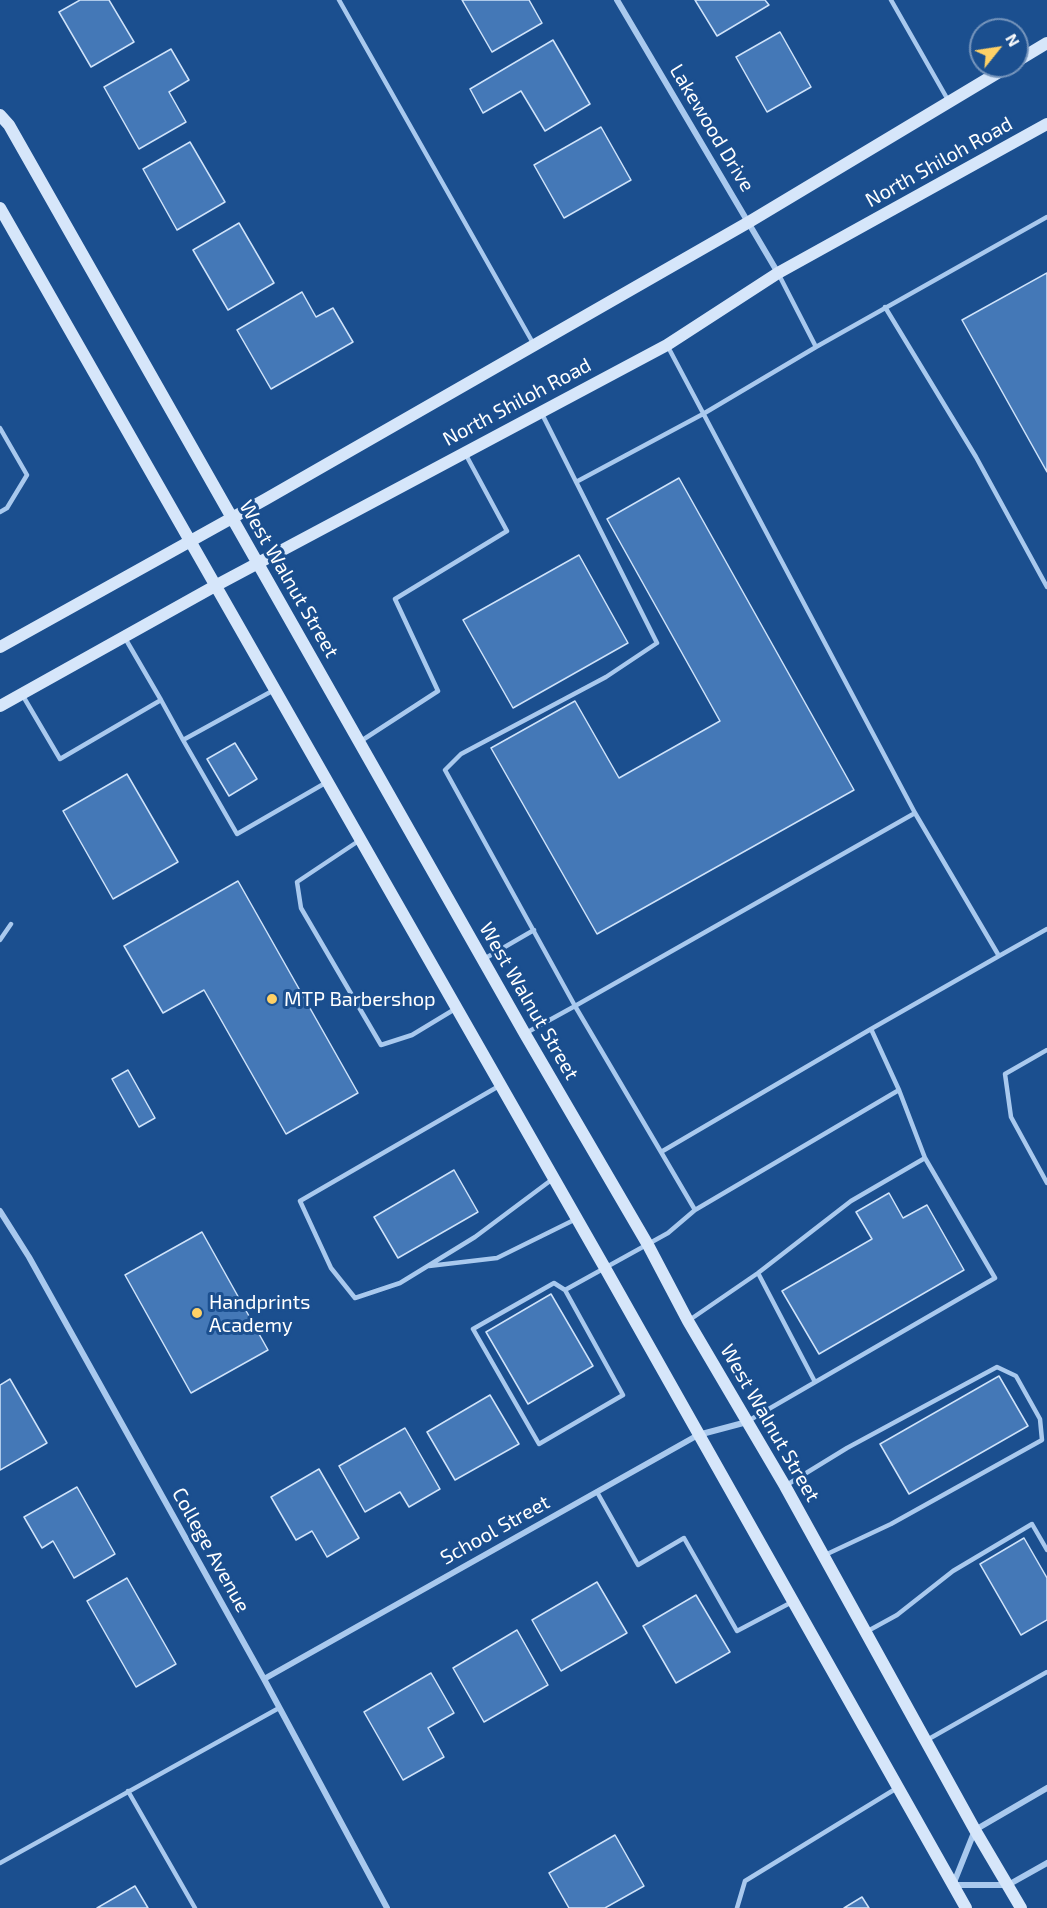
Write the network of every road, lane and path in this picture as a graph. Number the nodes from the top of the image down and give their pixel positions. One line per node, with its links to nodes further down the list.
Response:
1 (339, 0): 15 (lane)
2 (617, 0): 12 (street, Lakewood Drive)
3 (891, 0): 7 (lane)
4 (1047, 43): 5 (main road)
5 (1029, 54)
6 (989, 78): 7 (main road, North Shiloh Road)
7 (949, 102): 12 (main road, North Shiloh Road)
8 (0, 115): 24 (main road, West Walnut Street)
9 (1047, 124): 13 (main road, North Shiloh Road)
10 (0, 208): 25 (main road)
11 (1047, 217): 14 (lane)
12 (749, 222): 13 (street, Lakewood Drive); 15 (main road, North Shiloh Road)
13 (778, 273): 16 (main road, North Shiloh Road); 17 (lane)
14 (885, 307): 17 (lane); 28 (lane)
15 (535, 345): 24 (main road, North Shiloh Road)
16 (667, 345): 18 (main road, North Shiloh Road); 19 (lane)
17 (816, 347): 19 (lane)
18 (541, 412): 21 (main road, North Shiloh Road); 22 (lane)
19 (703, 414): 22 (lane); 38 (lane)
20 (0, 428): 23 (lane)
21 (464, 453): 26 (main road, North Shiloh Road); 36 (lane)
22 (576, 482): 42 (lane)
23 (0, 512)
24 (232, 518): 25 (main road, North Shiloh Road); 26 (main road, West Walnut Street)
25 (190, 542): 27 (main road); 30 (main road, North Shiloh Road)
26 (257, 563): 27 (main road, North Shiloh Road); 36 (main road, West Walnut Street)
27 (214, 586): 29 (main road, North Shiloh Road); 31 (main road)
28 (1047, 587)
29 (124, 637): 32 (main road, North Shiloh Road); 33 (lane)
30 (0, 647)
31 (274, 690): 35 (lane); 37 (main road)
32 (22, 693): 33 (lane); 34 (main road, North Shiloh Road)
33 (161, 700): 35 (lane)
34 (0, 706)
35 (183, 740): 37 (lane)
36 (360, 742): 45 (main road, West Walnut Street)
37 (327, 782): 39 (main road)
38 (915, 813): 44 (lane); 46 (lane)
39 (360, 840): 47 (main road); 47 (lane)
40 (11, 924): 43 (lane)
41 (1047, 929): 44 (lane)
42 (534, 930): 45 (lane); 46 (lane)
43 (0, 940)
44 (999, 956): 48 (lane)
45 (483, 960): 49 (main road, West Walnut Street)
46 (575, 1006): 49 (lane); 53 (lane)
47 (456, 1009): 51 (main road)
48 (871, 1029): 52 (lane); 53 (lane)
49 (525, 1034): 60 (main road, West Walnut Street)
50 (1047, 1050): 56 (lane)
51 (500, 1085): 55 (main road); 61 (lane)
52 (900, 1090): 54 (lane); 57 (lane)
53 (661, 1152): 57 (lane)
54 (925, 1158): 63 (lane); 66 (lane)
55 (554, 1178): 59 (main road); 61 (lane)
56 (1047, 1183)
57 (695, 1210): 60 (lane)
58 (0, 1211): 76 (street, College Avenue)
59 (576, 1219): 61 (lane); 62 (main road)
60 (648, 1245): 62 (lane); 65 (main road, West Walnut Street)
61 (426, 1267)
62 (605, 1268): 64 (lane); 68 (main road)
63 (758, 1273): 65 (lane); 66 (lane)
64 (565, 1290): 64 (lane)
65 (688, 1321): 67 (main road, West Walnut Street)
66 (815, 1382): 67 (lane)
67 (747, 1422): 68 (street, School Street); 69 (main road, West Walnut Street)
68 (698, 1435): 70 (street, School Street); 73 (main road)
69 (784, 1486): 72 (main road, West Walnut Street); 72 (lane)
70 (597, 1492): 73 (lane); 76 (street, School Street)
71 (1047, 1550): 74 (lane)
72 (823, 1556): 74 (main road, West Walnut Street)
73 (792, 1602): 79 (main road)
74 (865, 1633): 78 (main road, West Walnut Street)
75 (1047, 1672): 78 (lane)
76 (264, 1679): 77 (street, College Avenue)
77 (279, 1708): 81 (lane); 88 (street, College Avenue)
78 (925, 1741): 82 (main road, West Walnut Street)
79 (897, 1788): 85 (main road); 89 (lane)
80 (1047, 1788): 82 (street)
81 (128, 1791): 83 (lane); 87 (lane)
82 (975, 1830): 85 (street); 86 (main road, West Walnut Street)
83 (0, 1863)
84 (1047, 1863): 86 (street)
85 (953, 1885): 86 (street); 90 (main road)
86 (1008, 1885): 91 (main road, West Walnut Street)
87 (195, 1908)
88 (387, 1908)
89 (737, 1908)
90 (966, 1908)
91 (1021, 1908)

